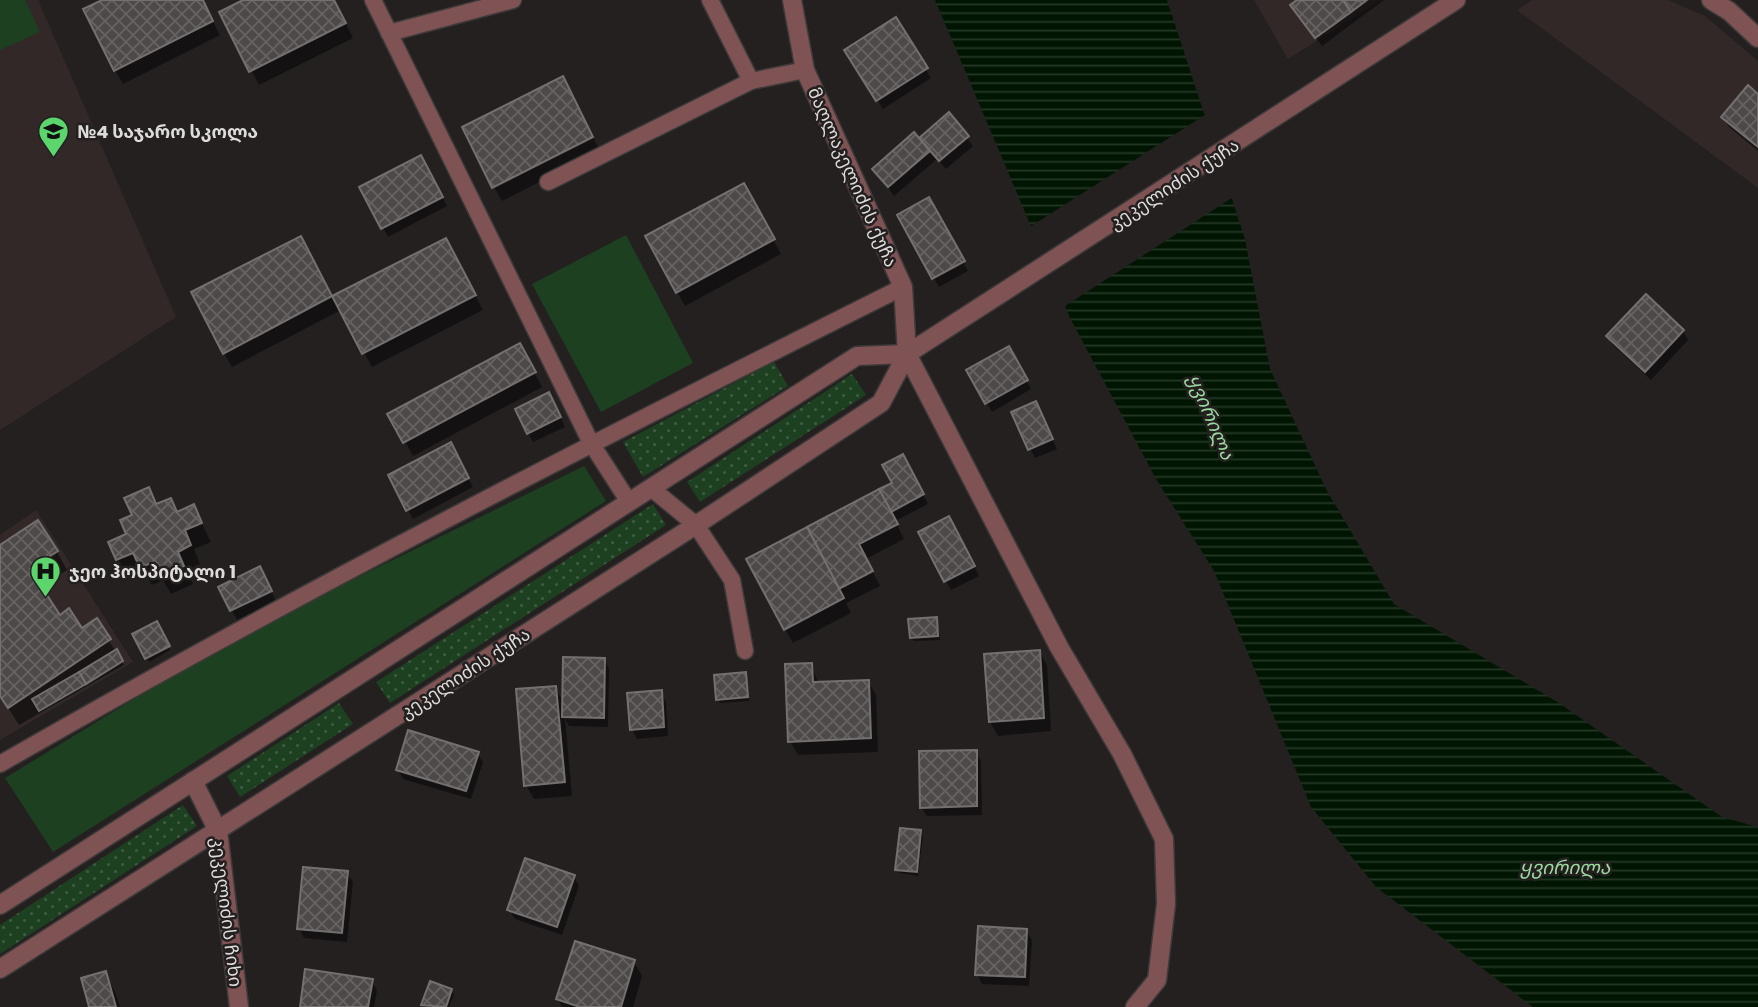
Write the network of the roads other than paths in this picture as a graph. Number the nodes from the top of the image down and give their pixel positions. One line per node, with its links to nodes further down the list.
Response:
1 (373, 0): 9 (lane)
2 (513, 0): 9 (lane)
3 (710, 0): 12 (lane)
4 (792, 0): 11 (street, მაღლაკელიძის ქუჩა)
5 (1456, 0): 7 (street, კეკელიძის ქუჩა)
6 (1711, 0): 8 (street)
7 (1442, 6): 15 (street, კეკელიძის ქუჩა)
8 (1726, 6): 10 (street)
9 (389, 33): 16 (lane)
10 (1758, 38)
11 (805, 70): 12 (lane); 14 (street, მაღლაკელიძის ქუჩა)
12 (751, 81): 13 (lane)
13 (548, 182)
14 (903, 287): 15 (street, მაღლაკელიძის ქუჩა); 16 (lane)
15 (907, 354): 17 (street); 19 (street, კეკელიძის ქუჩა); 27 (street)
16 (591, 443): 18 (lane); 21 (lane)
17 (651, 488): 18 (street); 19 (lane)
18 (629, 502): 22 (street)
19 (696, 525): 20 (lane); 23 (street, კეკელიძის ქუჩა)
20 (745, 651)
21 (0, 764)
22 (193, 781): 23 (street, კეკელიძის ჩიხი); 24 (street)
23 (218, 831): 25 (street, კეკელიძის ქუჩა); 26 (street, კეკელიძის ჩიხი)
24 (0, 905)
25 (0, 969)
26 (239, 1007)
27 (1135, 1007)

